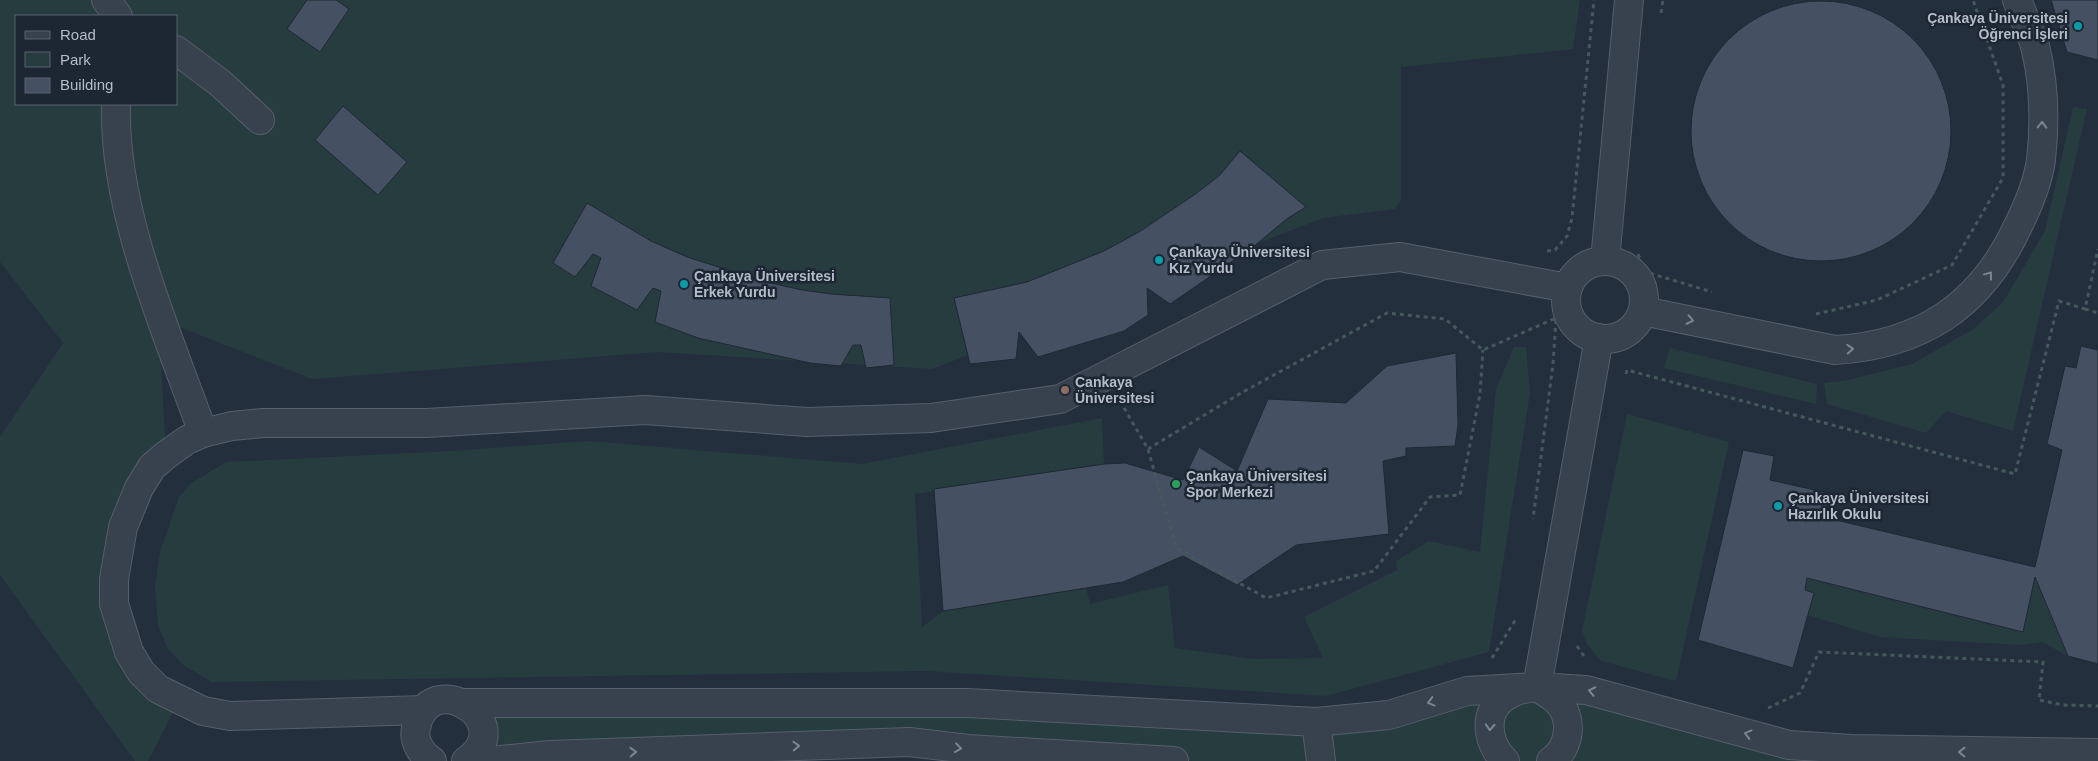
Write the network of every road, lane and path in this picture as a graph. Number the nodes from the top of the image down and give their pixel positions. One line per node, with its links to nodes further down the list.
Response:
1 (106, 0): 7 (street)
2 (1594, 0): 14 (path)
3 (1629, 0): 15 (street)
4 (1663, 0): 8 (path)
5 (1973, 0): 21 (path)
6 (2017, 0): 20 (street, one-way to 6)
7 (117, 15)
8 (1660, 19)
9 (178, 52): 11 (street)
10 (116, 105): 29 (street)
11 (260, 120)
12 (1637, 249): 16 (path)
13 (2098, 249): 19 (path)
14 (1540, 252)
15 (1604, 261): 16 (street); 17 (street)
16 (1641, 274): 18 (path); 20 (street)
17 (1568, 288): 25 (street); 29 (street)
18 (1718, 293)
19 (2085, 309): 22 (path); 27 (path)
20 (1643, 310): 25 (street)
21 (1808, 312)
22 (2098, 313)
23 (1546, 316): 24 (path)
24 (1556, 318): 26 (path); 31 (path)
25 (1599, 338): 36 (street)
26 (1483, 350): 30 (path); 30 (path)
27 (1625, 379)
28 (1116, 394): 30 (path)
29 (203, 433): 41 (street)
30 (1148, 449)
31 (1533, 522)
32 (1518, 612): 35 (path)
33 (1576, 638): 34 (path)
34 (1588, 661)
35 (1488, 665)
36 (1537, 687): 42 (street, one-way to 42); 44 (street, one-way to 36); 51 (street, one-way to 51); 52 (street)
37 (465, 703): 38 (street); 41 (street); 47 (street)
38 (905, 703): 42 (street); 43 (street)
39 (2098, 706): 40 (path)
40 (1765, 709)
41 (424, 710): 45 (street)
42 (1316, 722): 50 (street)
43 (908, 752): 46 (street, one-way to 43); 49 (street, one-way to 49)
44 (2098, 753)
45 (425, 758)
46 (533, 759): 48 (street)
47 (466, 761)
48 (490, 761)
49 (1174, 761)
50 (1321, 761)
51 (1505, 761)
52 (1551, 761)

